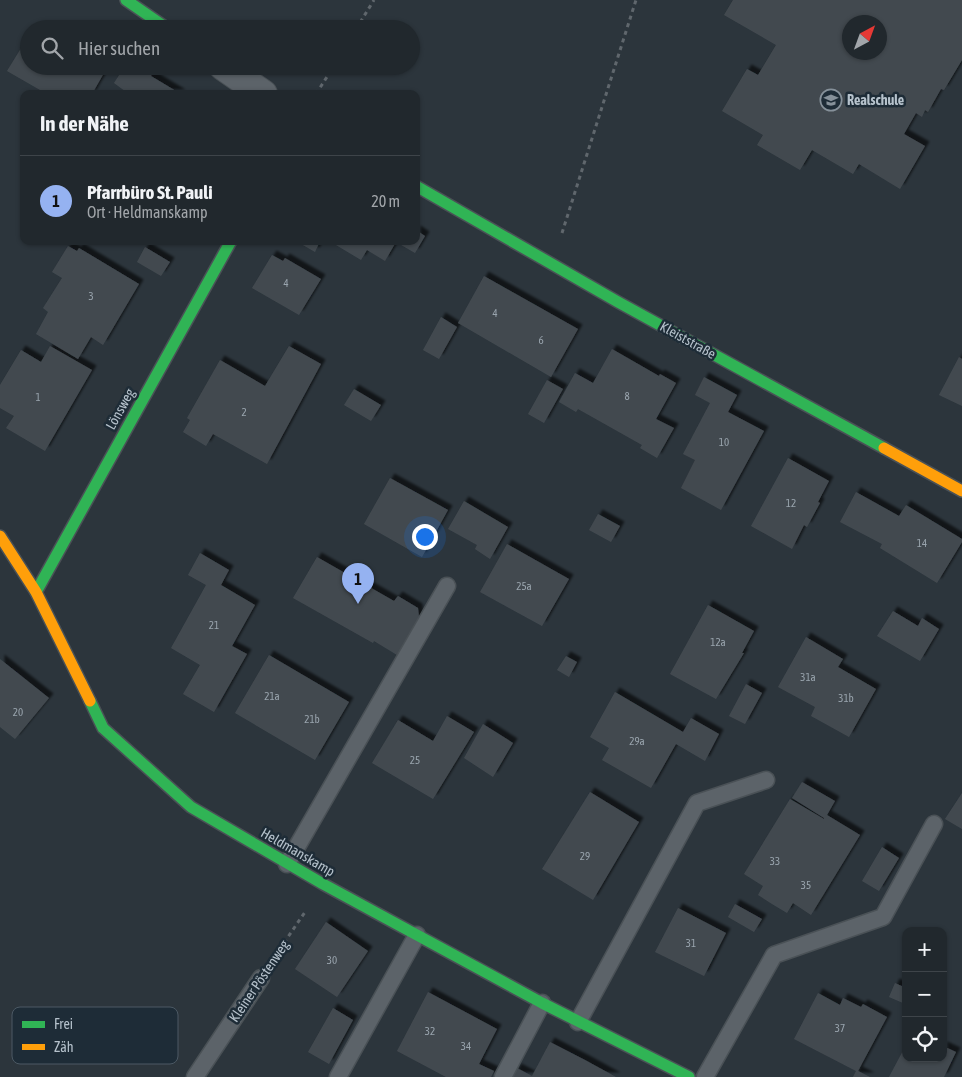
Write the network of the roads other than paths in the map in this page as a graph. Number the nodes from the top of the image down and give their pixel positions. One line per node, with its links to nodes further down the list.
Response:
1 (126, 0): 2 (street)
2 (155, 20)
3 (236, 75): 4 (street)
4 (257, 90)
5 (420, 188): 7 (street, Kleiststraße)
6 (229, 245): 10 (street, Lönsweg)
7 (962, 491)
8 (0, 536): 10 (street, Heldmanskamp)
9 (447, 586): 13 (lane)
10 (36, 592): 13 (street, Heldmanskamp)
11 (766, 780): 17 (lane)
12 (934, 824): 22 (lane)
13 (287, 864): 14 (street, Heldmanskamp)
14 (418, 935): 16 (street, Heldmanskamp); 19 (lane)
15 (261, 978): 18 (lane, Kleiner Pöstenweg)
16 (542, 1003): 17 (street, Heldmanskamp); 20 (lane)
17 (578, 1022): 21 (street, Heldmanskamp)
18 (195, 1077)
19 (338, 1077)
20 (503, 1077)
21 (689, 1077)
22 (705, 1077)

